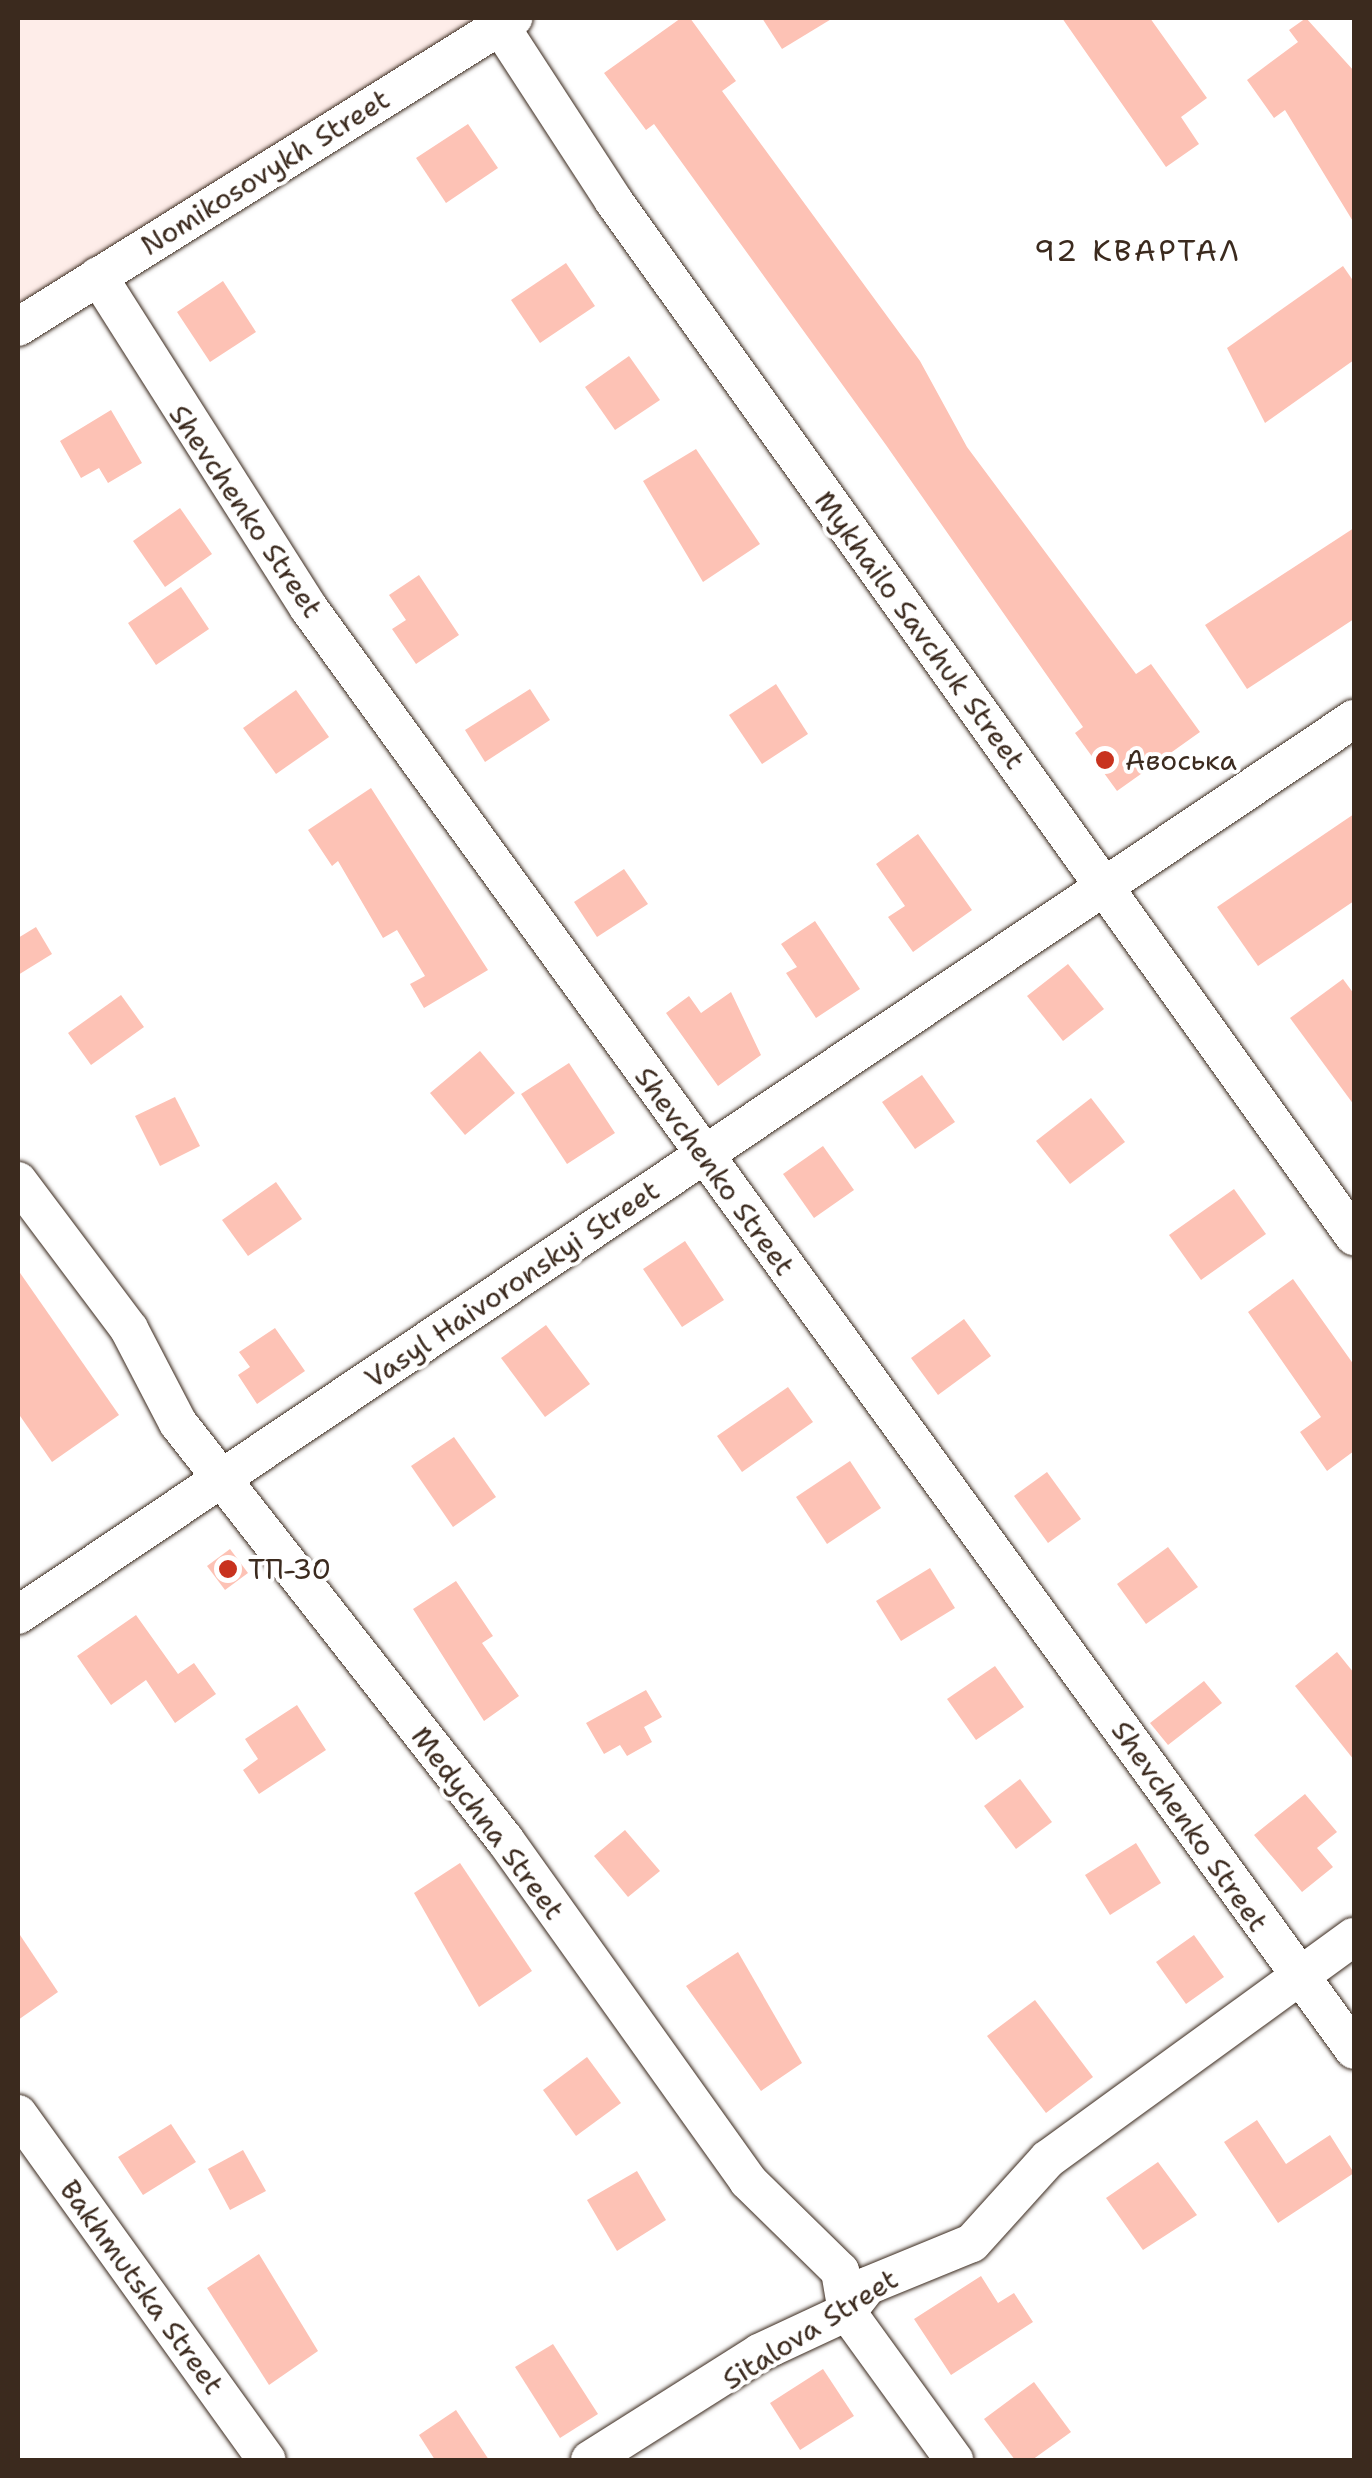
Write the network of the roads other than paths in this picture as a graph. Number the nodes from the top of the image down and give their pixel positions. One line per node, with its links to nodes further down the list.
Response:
1 (502, 21): 2 (street, Nomikosovykh Street); 5 (street, Mykhailo Savchuk Street)
2 (98, 276): 3 (street, Nomikosovykh Street); 6 (street, Shevchenko Street)
3 (18, 327)
4 (1354, 719): 5 (street, Vasyl Haivoronskyi Street)
5 (1105, 887): 6 (street, Vasyl Haivoronskyi Street); 8 (street, Mykhailo Savchuk Street)
6 (703, 1157): 9 (street, Vasyl Haivoronskyi Street); 12 (street, Shevchenko Street)
7 (18, 1181): 9 (street, Medychna Street)
8 (1354, 1236)
9 (222, 1478): 10 (street, Vasyl Haivoronskyi Street); 15 (street, Medychna Street)
10 (18, 1615)
11 (1354, 1937): 12 (street, Sitalova Street)
12 (1298, 1973): 13 (street, Shevchenko Street); 15 (street, Sitalova Street)
13 (1354, 2050)
14 (18, 2114): 16 (street, Bakhmutska Street)
15 (846, 2312): 17 (street, Sitalova Street); 18 (street, Medychna Street)
16 (266, 2460)
17 (590, 2460)
18 (954, 2460)

